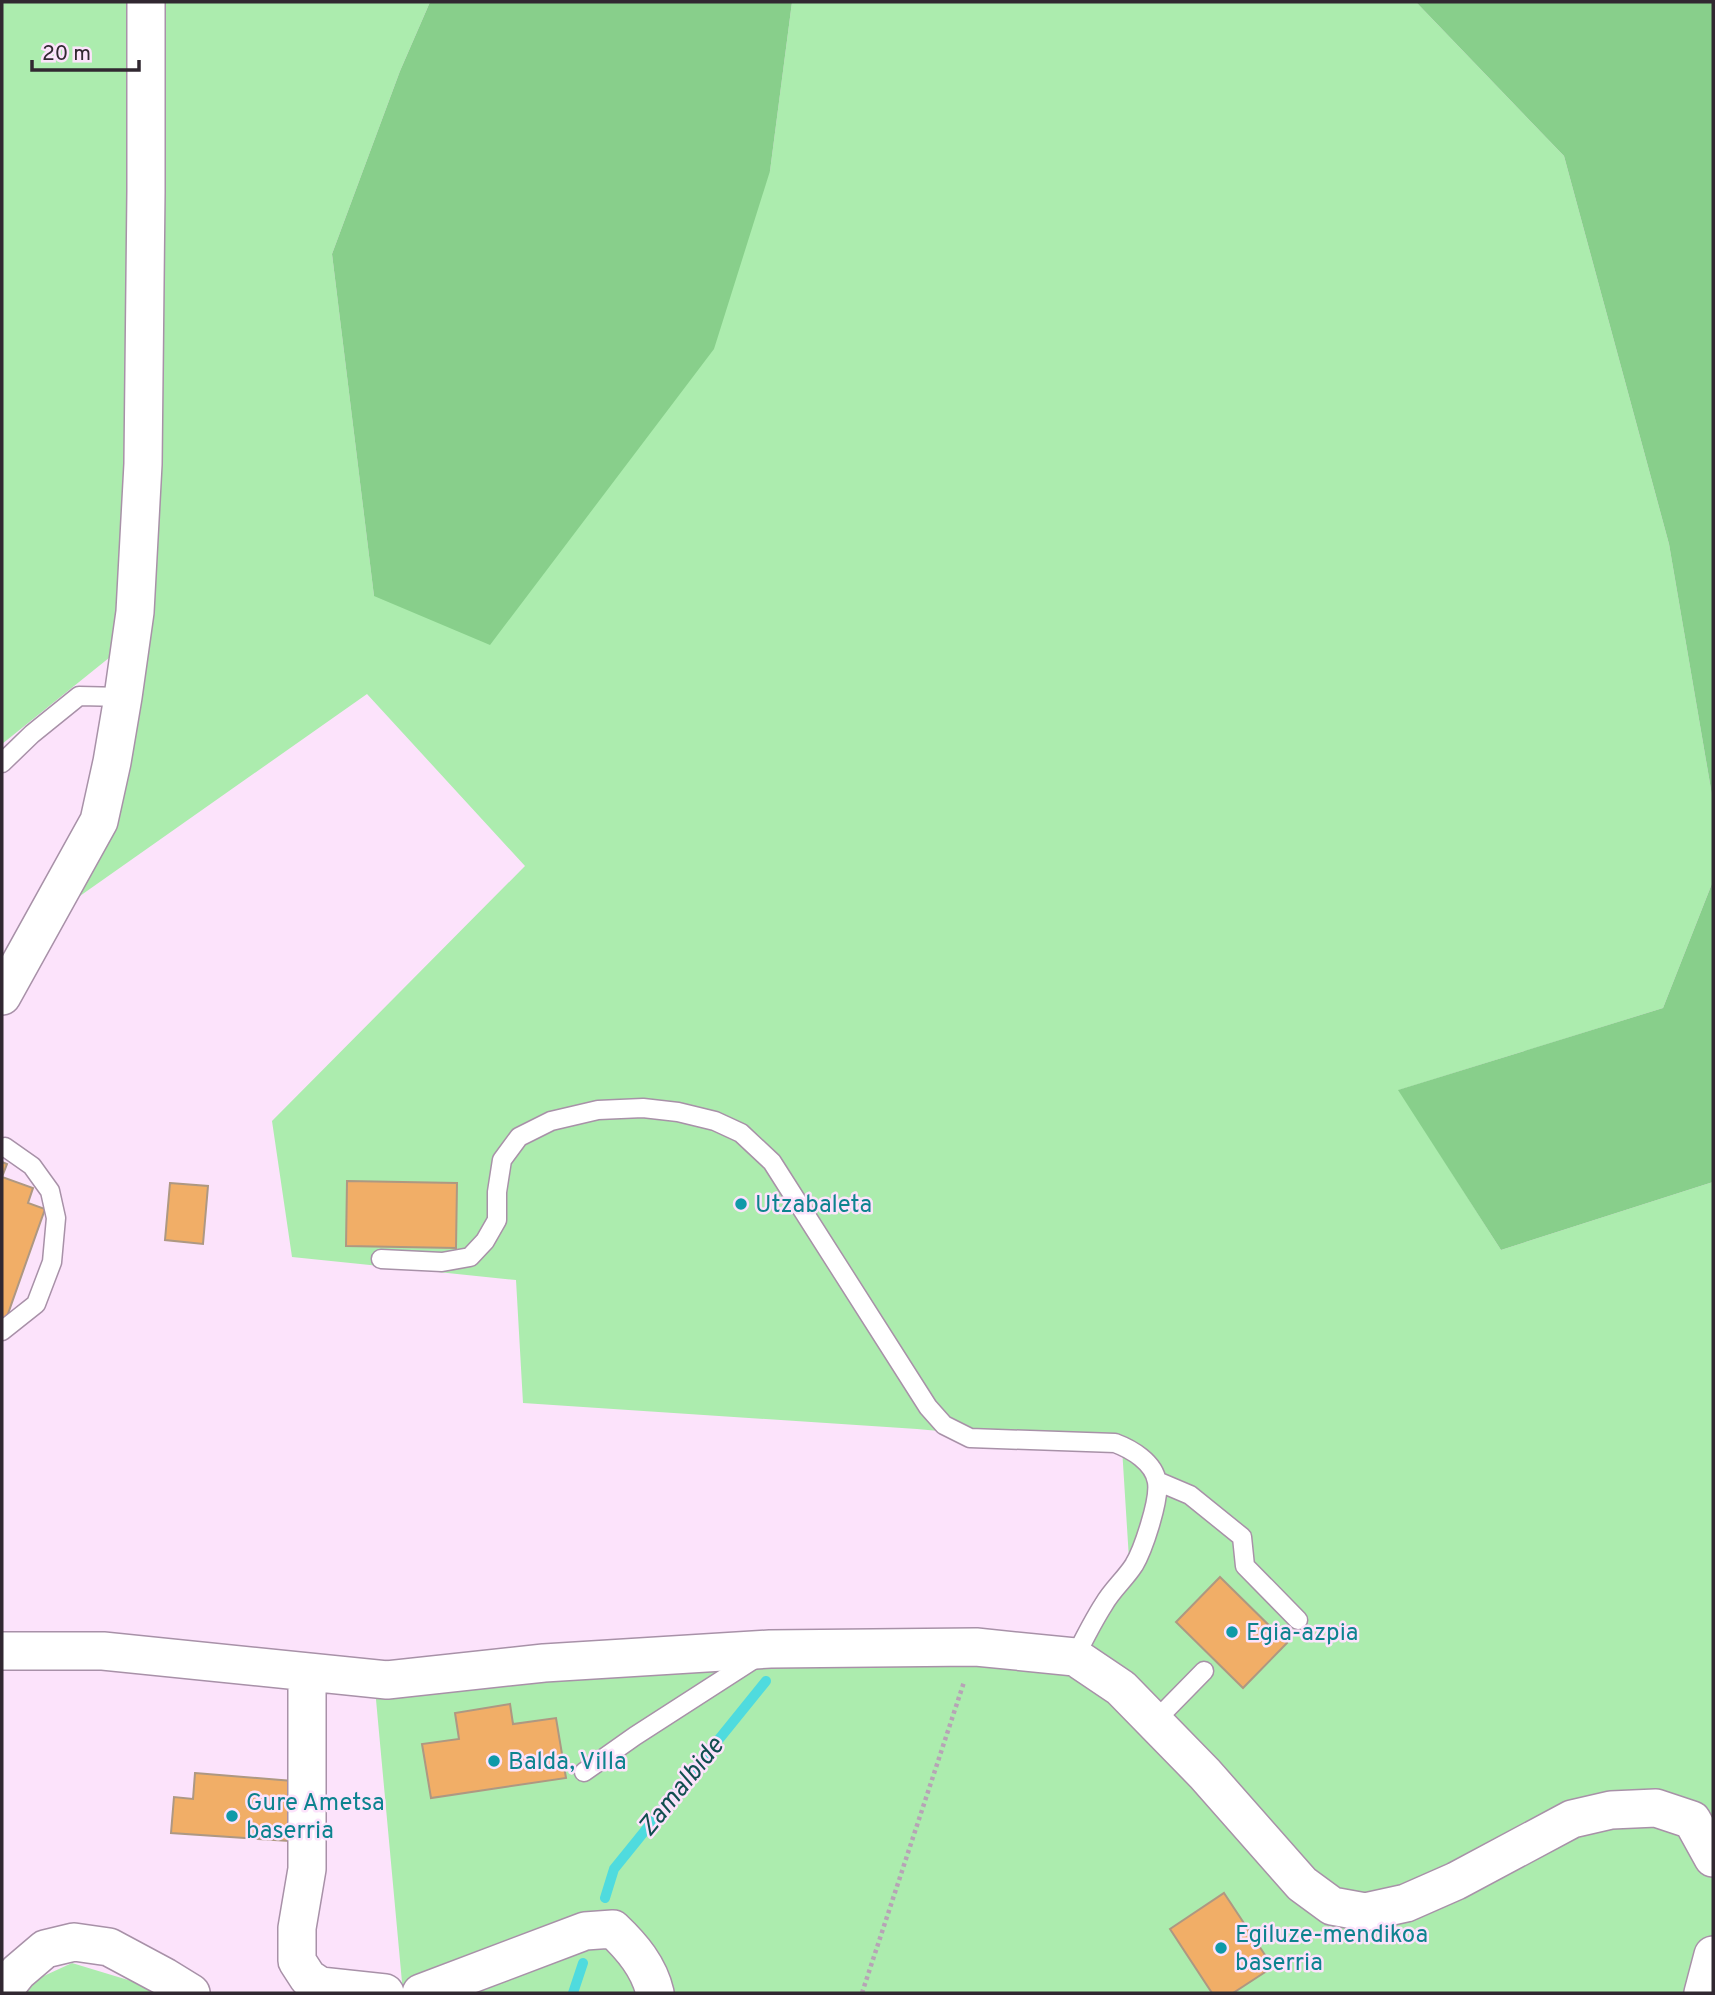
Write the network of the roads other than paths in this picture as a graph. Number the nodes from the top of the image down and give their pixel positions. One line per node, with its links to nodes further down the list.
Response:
1 (146, 2): 2 (street)
2 (123, 696): 3 (lane); 4 (street)
3 (2, 763)
4 (2, 996)
5 (5, 1147): 7 (lane)
6 (381, 1259): 8 (lane)
7 (2, 1331)
8 (1157, 1481): 9 (lane); 12 (lane)
9 (1298, 1620)
10 (770, 1649): 12 (street); 14 (street); 16 (lane)
11 (2, 1651): 14 (street)
12 (1075, 1657): 15 (street)
13 (1204, 1671): 15 (lane)
14 (307, 1672): 22 (street)
15 (1154, 1721): 17 (street)
16 (584, 1772)
17 (1703, 1820): 18 (street)
18 (1713, 1858)
19 (1713, 1955): 25 (street)
20 (2, 1992): 21 (street)
21 (191, 1993)
22 (385, 1993)
23 (421, 1993): 24 (street)
24 (655, 1993)
25 (1703, 1993)

